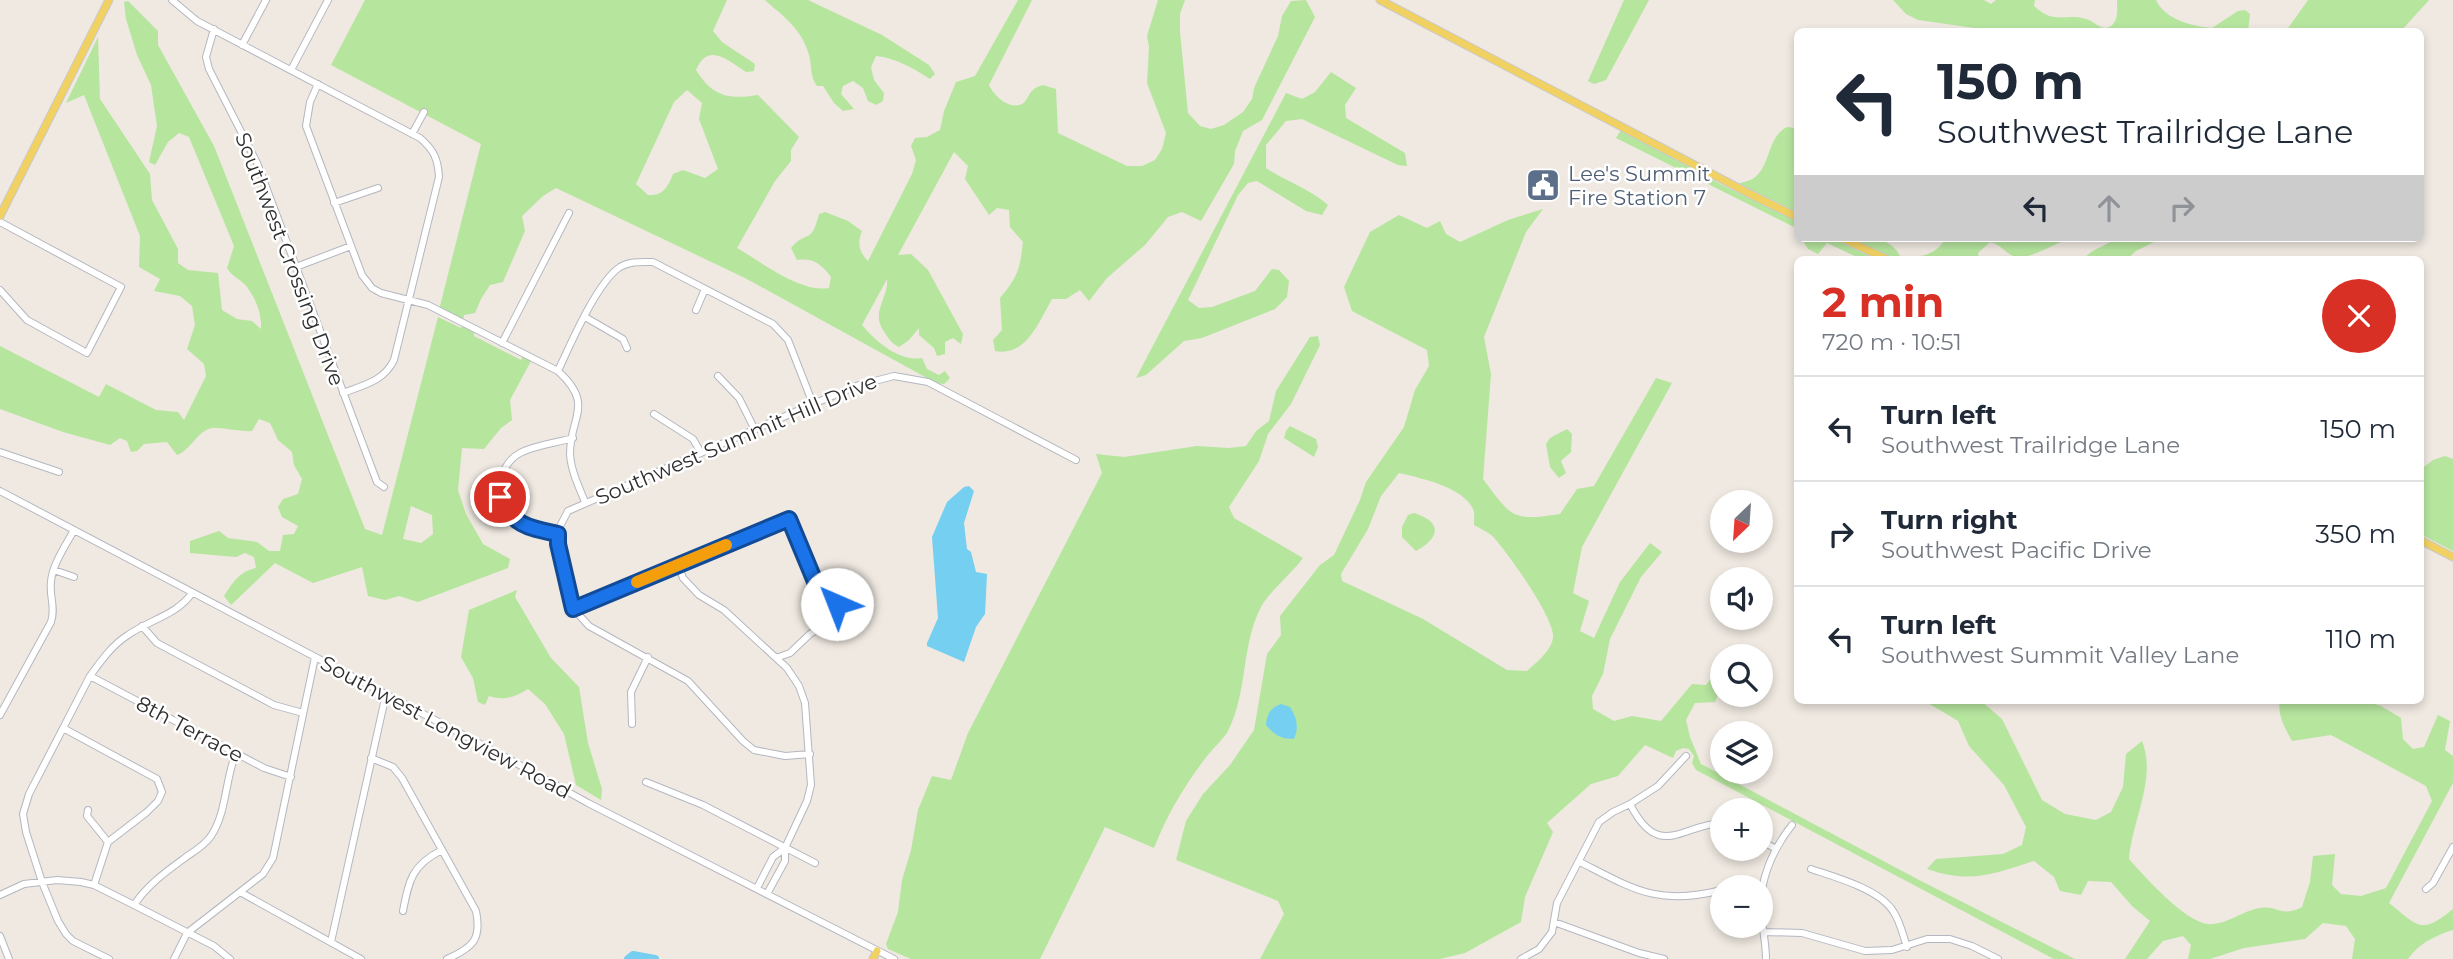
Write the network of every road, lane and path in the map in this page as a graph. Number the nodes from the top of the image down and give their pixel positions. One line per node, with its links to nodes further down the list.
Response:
1 (109, 0): 15 (main road)
2 (172, 0): 6 (street)
3 (266, 0): 7 (street)
4 (328, 0): 8 (street)
5 (1380, 0): 16 (main road)
6 (214, 29): 7 (street); 21 (street, Southwest Crossing Drive)
7 (242, 45): 8 (street)
8 (291, 70): 9 (street)
9 (318, 84): 11 (street); 13 (street)
10 (424, 112): 11 (street)
11 (412, 134): 24 (street)
12 (379, 188): 13 (street)
13 (334, 203): 19 (street)
14 (569, 214): 27 (street)
15 (0, 216)
16 (1794, 216)
17 (0, 222): 23 (street)
18 (1850, 242): 20 (main road)
19 (351, 246): 21 (street); 24 (street)
20 (1880, 256)
21 (296, 267): 31 (street, Southwest Crossing Drive)
22 (705, 289): 25 (street); 26 (street); 32 (street)
23 (0, 290)
24 (409, 299): 27 (street); 31 (street)
25 (696, 310)
26 (585, 317): 28 (street); 29 (street)
27 (502, 343): 29 (street)
28 (627, 348)
29 (558, 371): 35 (street)
30 (718, 376): 34 (street)
31 (343, 393): 40 (street, Southwest Crossing Drive)
32 (813, 404): 34 (street, Southwest Summit Hill Drive); 38 (street, Southwest Summit Hill Drive)
33 (654, 414): 36 (street)
34 (755, 430): 36 (street, Southwest Summit Hill Drive)
35 (573, 439): 42 (street); 44 (street)
36 (701, 453): 42 (street, Southwest Summit Hill Drive)
37 (1, 454): 39 (street)
38 (1076, 460)
39 (59, 472)
40 (384, 487)
41 (0, 491): 43 (street, Southwest Longview Road)
42 (585, 502): 44 (street)
43 (74, 530): 48 (street); 50 (street, Southwest Longview Road)
44 (558, 534): 52 (street)
45 (2424, 542): 46 (main road)
46 (2453, 557)
47 (678, 565): 51 (street); 52 (street); 58 (street)
48 (54, 570): 49 (street); 63 (street)
49 (74, 577)
50 (192, 593): 54 (street); 56 (street, Southwest Longview Road)
51 (837, 604): 53 (street); 53 (street)
52 (573, 609): 57 (street)
53 (836, 618): 55 (street)
54 (142, 626): 60 (street); 62 (street)
55 (790, 653): 58 (street); 59 (street)
56 (315, 657): 61 (street, Southwest Longview Road); 62 (street)
57 (648, 657): 64 (street); 67 (street)
58 (776, 658): 59 (street)
59 (787, 668): 67 (street)
60 (90, 676): 65 (street); 66 (street, 8th Terrace)
61 (386, 694): 69 (street); 88 (street, Southwest Longview Road)
62 (303, 713): 70 (street)
63 (0, 715)
64 (632, 724)
65 (63, 728): 76 (street); 86 (street)
66 (236, 753): 70 (street, 8th Terrace); 94 (street)
67 (810, 754): 79 (street)
68 (1686, 756): 72 (street)
69 (371, 758): 81 (street); 101 (street)
70 (291, 777): 90 (street)
71 (646, 782): 79 (street)
72 (1630, 804): 74 (street); 82 (street)
73 (88, 810): 76 (street)
74 (1710, 825)
75 (1793, 825): 80 (street)
76 (108, 842): 87 (street)
77 (1773, 847): 80 (street)
78 (2453, 847): 89 (street)
79 (785, 848): 83 (street); 88 (street); 92 (street)
80 (1776, 849): 85 (street)
81 (442, 850): 95 (street); 110 (street)
82 (1580, 862): 91 (street); 96 (street)
83 (815, 863)
84 (1811, 869): 102 (street)
85 (1766, 875)
86 (42, 882): 87 (street); 93 (street); 106 (street)
87 (94, 885): 94 (street)
88 (757, 888): 92 (street, Southwest Longview Road)
89 (2426, 889)
90 (240, 892): 98 (street); 101 (street)
91 (1710, 893)
92 (767, 894): 103 (street, Southwest Longview Road)
93 (0, 895)
94 (134, 905): 98 (street)
95 (403, 911)
96 (1554, 922): 113 (street); 114 (street)
97 (1773, 932): 104 (street)
98 (187, 933): 107 (street); 108 (street)
99 (0, 936): 105 (street)
100 (1764, 938): 115 (street)
101 (331, 942): 109 (street)
102 (1907, 947): 104 (street); 116 (street)
103 (877, 951): 111 (main road); 112 (street, Southwest Longview Road)
104 (1865, 955)
105 (9, 959)
106 (108, 959)
107 (174, 959)
108 (230, 959)
109 (361, 959)
110 (447, 959)
111 (873, 959)
112 (894, 959)
113 (1521, 959)
114 (1664, 959)
115 (1766, 959)
116 (1998, 959)

